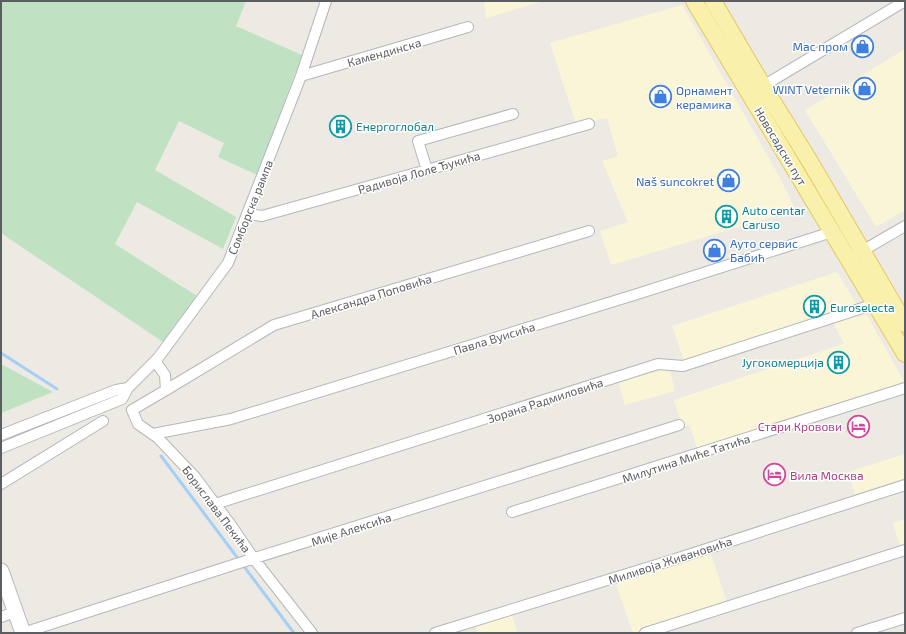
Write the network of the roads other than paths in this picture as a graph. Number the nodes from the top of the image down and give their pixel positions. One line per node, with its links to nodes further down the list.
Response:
1 (326, 1): 6 (street, Сомборска рампа)
2 (694, 1): 14 (main road, Новосадски пут)
3 (713, 1): 7 (main road, Новосадски пут)
4 (905, 1): 7 (street)
5 (468, 27): 6 (street, Камендинска)
6 (301, 76): 11 (street, Сомборска рампа)
7 (763, 86): 15 (main road, Новосадски пут)
8 (513, 114): 10 (street)
9 (590, 124): 10 (street, Радивоја Лоле Ђукића)
10 (427, 170): 11 (street, Радивоја Лоле Ђукића)
11 (248, 214): 19 (street, Сомборска рампа)
12 (905, 226): 15 (street)
13 (589, 231): 22 (street, Александра Поповића)
14 (832, 232): 15 (main road, Новосадски пут); 25 (street, Павла Вуисића)
15 (855, 255): 16 (main road, Новосадски пут); 17 (main road, Новосадски пут)
16 (875, 304): 18 (main road, Новосадски пут); 30 (street, Зорана Радмиловића)
17 (905, 324)
18 (905, 354)
19 (155, 361): 20 (street, Сомборска рампа); 22 (street)
20 (128, 388): 26 (street); 27 (street, Сомборска рампа)
21 (905, 388): 31 (street, Милутина Миће Татића)
22 (166, 390): 25 (street, Борислава Пекића)
23 (103, 421): 28 (street)
24 (680, 425): 33 (street, Мије Алексића)
25 (153, 434): 30 (street, Борислава Пекића)
26 (1, 435)
27 (1, 448)
28 (1, 484)
29 (905, 485): 39 (street, Миливоја Живановића)
30 (215, 504): 33 (street, Борислава Пекића)
31 (512, 512)
32 (905, 550): 40 (street)
33 (245, 562): 37 (street, Мије Алексића); 38 (street, Борислава Пекића)
34 (1, 571): 35 (street)
35 (8, 614): 37 (street)
36 (905, 618): 41 (street)
37 (23, 633)
38 (312, 633)
39 (435, 633)
40 (646, 633)
41 (857, 633)

